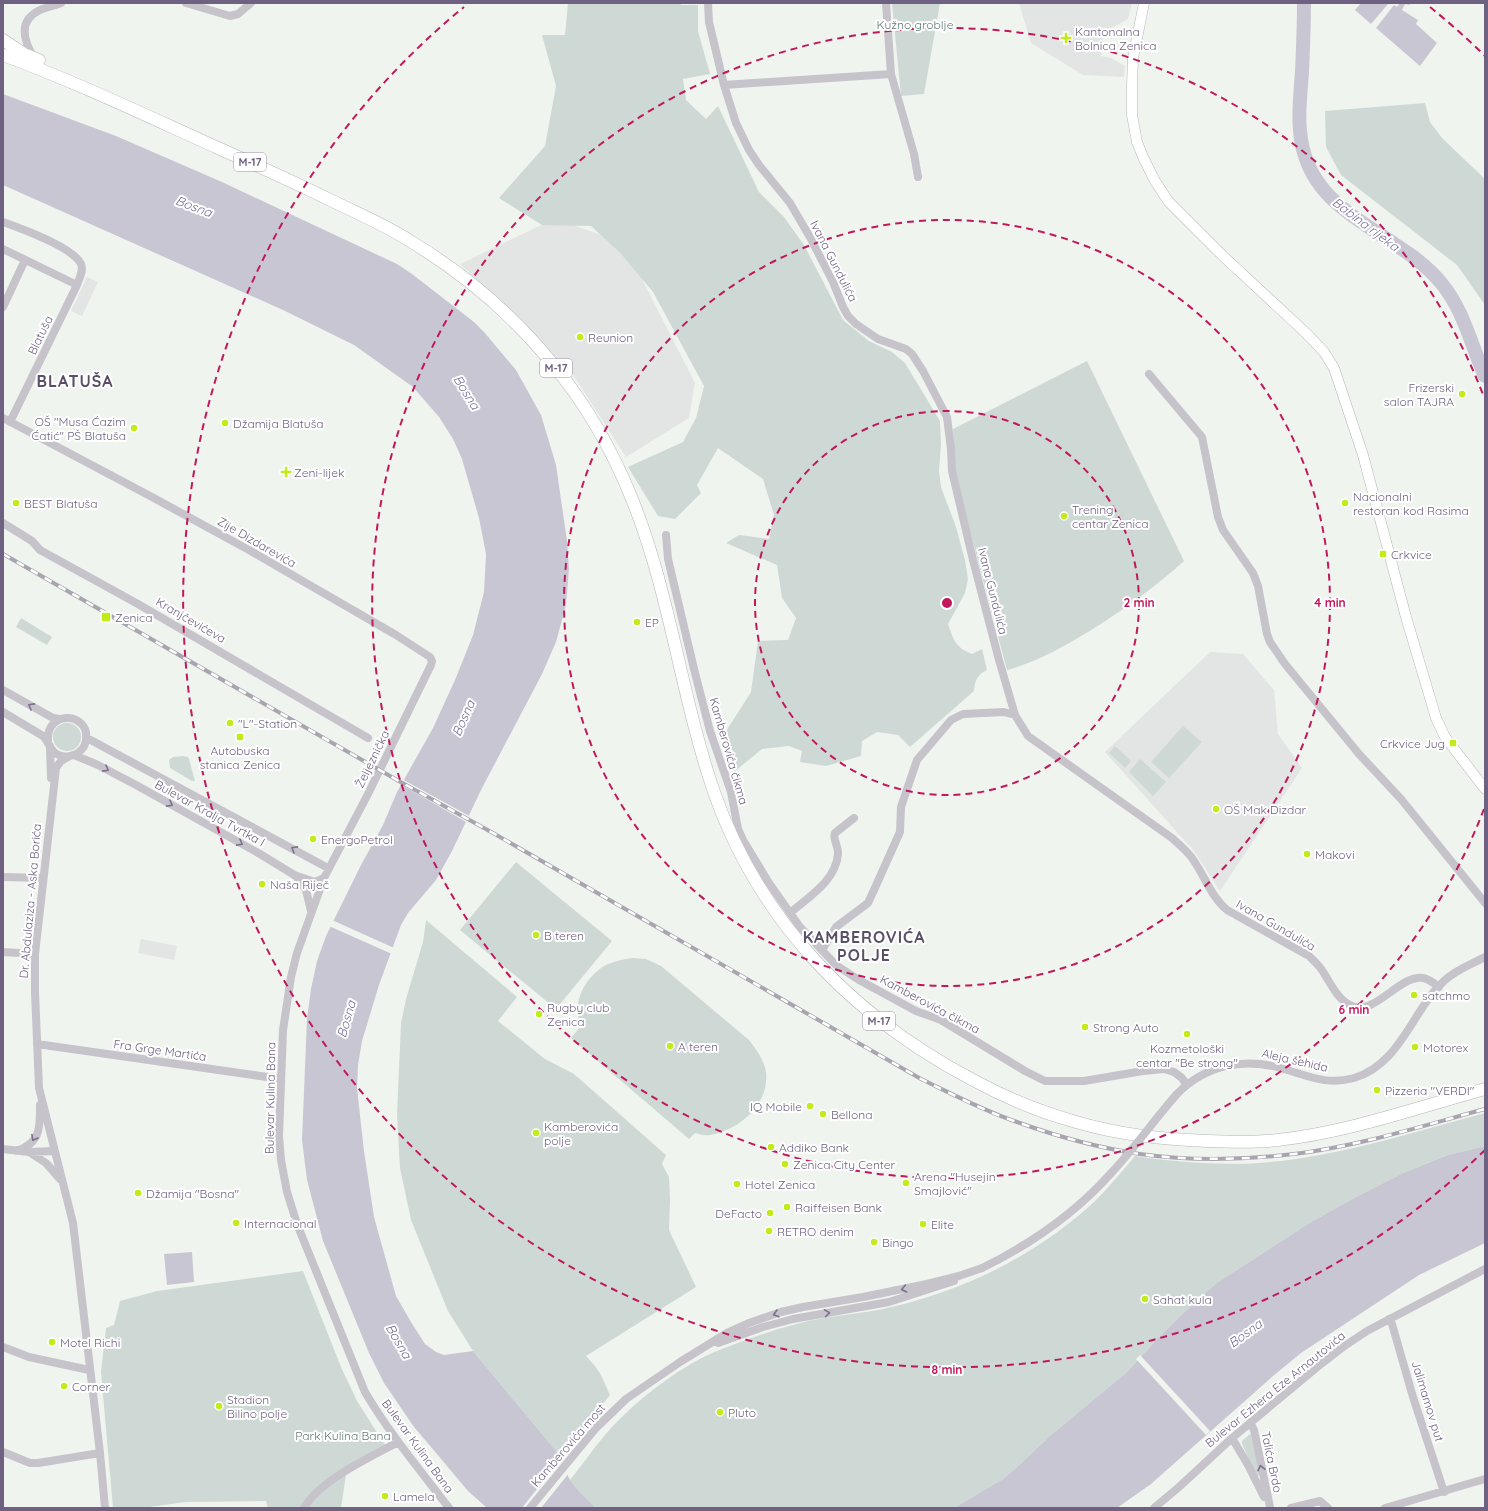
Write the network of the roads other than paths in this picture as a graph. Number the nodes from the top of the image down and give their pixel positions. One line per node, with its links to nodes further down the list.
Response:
1 (61, 3): 9 (street)
2 (186, 3): 3 (street)
3 (251, 3)
4 (708, 3): 12 (street, Ivana Gundulića)
5 (886, 3): 11 (street)
6 (1144, 3): 34 (main road)
7 (3, 40): 9 (highway)
8 (3, 55): 13 (highway, M-17)
9 (35, 59): 13 (highway)
10 (3, 62): 13 (highway)
11 (891, 74): 12 (street); 14 (street)
12 (724, 85): 28 (street, Ivana Gundulića)
13 (93, 91): 54 (highway, M-17)
14 (918, 177)
15 (3, 222): 18 (street, Blatuša)
16 (3, 249): 17 (street)
17 (25, 260): 18 (street); 19 (street)
18 (77, 285): 21 (street, Blatuša)
19 (3, 306)
20 (1149, 374): 42 (street)
21 (7, 420): 22 (street, Blatuša)
22 (69, 452): 25 (street, Zije Dizdarevića)
23 (3, 523): 31 (street, Kranjčevićeva)
24 (666, 535): 44 (street, Kamberovića čikma)
25 (430, 657): 37 (street, Željeznička)
26 (3, 690): 29 (street, one-way to 26)
27 (3, 712): 32 (street, Bulevar Kralja Tvrtka I)
28 (1015, 715): 45 (street); 49 (street, Ivana Gundulića)
29 (60, 719): 30 (street); 32 (street)
30 (86, 738): 33 (street); 37 (street, Bulevar Kralja Tvrtka I, one-way to 30)
31 (368, 738)
32 (49, 744): 33 (street, Bulevar Kralja Tvrtka I); 35 (street, Dr. Abdulaziza - Aska Borića)
33 (71, 756): 35 (street, Dr. Abdulaziza - Aska Borića); 38 (street, Bulevar Kralja Tvrtka I, one-way to 38)
34 (1485, 790)
35 (52, 795): 40 (street, Dr. Abdulaziza - Aska Borića)
36 (854, 818): 44 (street)
37 (328, 868): 41 (street, Bulevar Kulina Bana)
38 (296, 876): 41 (street); 43 (street, Bulevar Kralja Tvrtka I)
39 (3, 877): 40 (street)
40 (43, 878): 47 (street, Dr. Abdulaziza - Aska Borića)
41 (324, 878): 43 (street, Bulevar Kulina Bana)
42 (1485, 903)
43 (311, 912): 51 (street, Bulevar Kulina Bana)
44 (790, 913): 45 (street, Kamberovića čikma)
45 (822, 950): 52 (street, Kamberovića čikma)
46 (3, 952): 47 (street)
47 (35, 954): 50 (street, Dr. Abdulaziza - Aska Borića)
48 (1485, 957): 49 (street, Aleja šehida)
49 (1439, 987): 52 (street, Aleja šehida)
50 (36, 1044): 51 (street, Fra Grge Martića); 53 (street, Dr. Abdulaziza - Aska Borića)
51 (281, 1079): 67 (street, Bulevar Kulina Bana)
52 (1186, 1084): 60 (street, Aleja šehida, bridge)
53 (39, 1088): 56 (street, one-way to 56); 57 (street, Dr. Abdulaziza - Aska Borića)
54 (1485, 1089)
55 (3, 1149): 56 (street)
56 (16, 1151): 58 (street)
57 (54, 1151): 58 (street); 59 (street, Dr. Abdulaziza - Aska Borića)
58 (29, 1152): 59 (street)
59 (62, 1182): 64 (street)
60 (982, 1268): 76 (street, Kamberovića most)
61 (1485, 1269): 62 (street, Bulevar Ezhera Eze Arnautovića)
62 (1389, 1319): 65 (street, Bulevar Ezhera Eze Arnautovića); 71 (street, Jalimamov put)
63 (3, 1347): 64 (street)
64 (89, 1370): 69 (street)
65 (1250, 1422): 66 (street, Bulevar Ezhera Eze Arnautovića); 72 (street, Talića Brdo, one-way to 65)
66 (1232, 1438): 72 (street, Talića Brdo); 77 (street, Bulevar Ezhera Eze Arnautovića)
67 (398, 1442): 74 (street); 75 (street, Bulevar Kulina Bana)
68 (3, 1452): 69 (street)
69 (100, 1453): 73 (street)
70 (1485, 1479): 71 (street)
71 (1444, 1492): 80 (street)
72 (1270, 1507)
73 (105, 1508)
74 (304, 1508)
75 (449, 1508)
76 (530, 1508)
77 (1154, 1508)
78 (1291, 1508): 79 (street)
79 (1328, 1508)
80 (1385, 1508)

